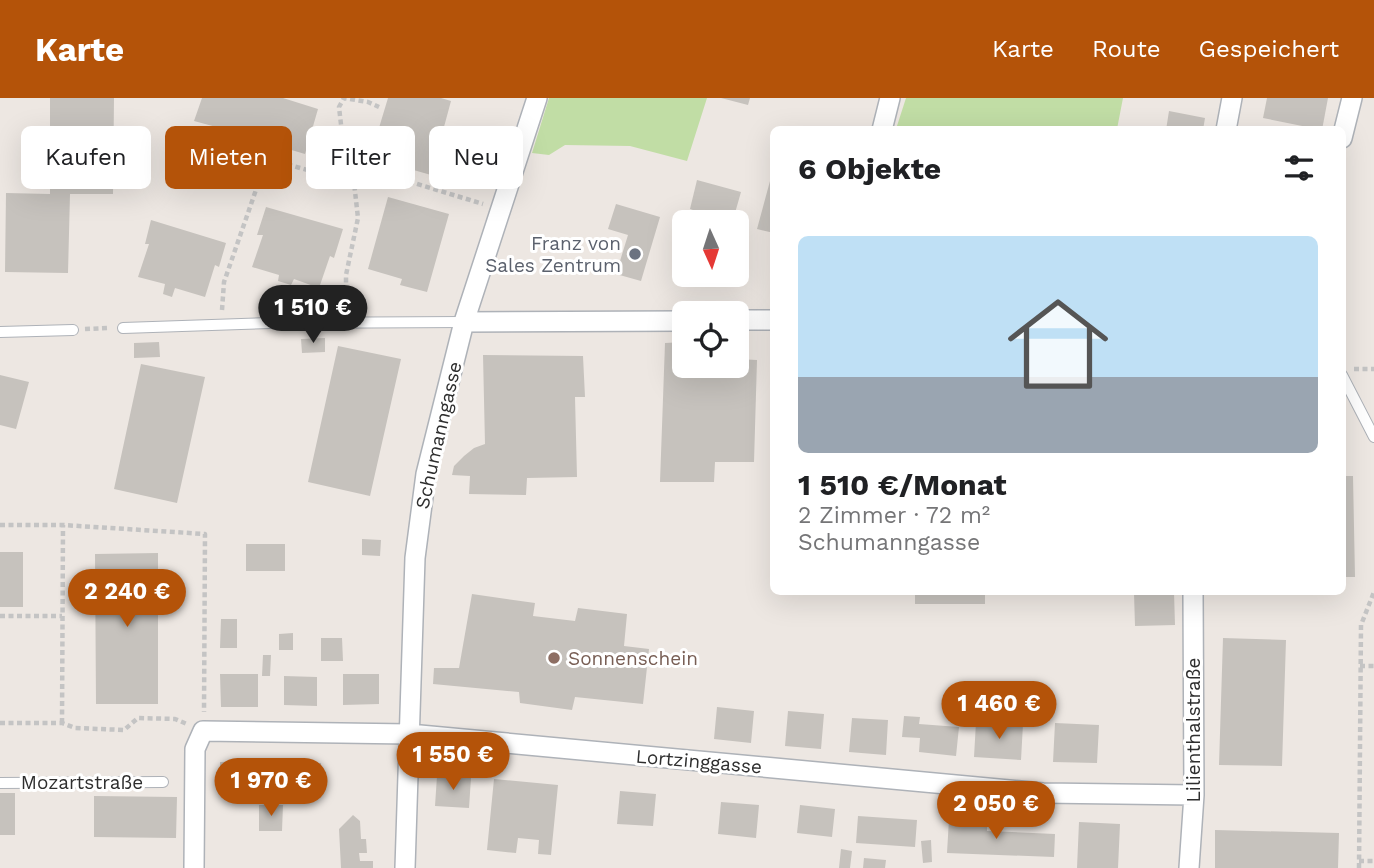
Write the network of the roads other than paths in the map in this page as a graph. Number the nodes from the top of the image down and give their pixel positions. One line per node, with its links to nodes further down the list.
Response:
1 (537, 98): 11 (street, Schumanngasse)
2 (891, 98): 5 (street)
3 (1231, 98): 6 (street)
4 (1352, 98): 7 (street)
5 (883, 126)
6 (1227, 126)
7 (1345, 126)
8 (749, 320): 9 (street)
9 (770, 320)
10 (672, 321): 11 (street)
11 (464, 322): 12 (lane); 18 (street, Schumanngasse)
12 (123, 328)
13 (73, 330): 14 (lane)
14 (0, 332)
15 (1346, 383): 16 (lane)
16 (1374, 438)
17 (1193, 595): 21 (street, Lilienthalstraße)
18 (409, 734): 21 (street, Lortzinggasse); 22 (street, Lortzinggasse); 23 (street, Schumanngasse)
19 (163, 782): 20 (lane, Mozartstraße)
20 (0, 783)
21 (1194, 795): 24 (street, Lilienthalstraße)
22 (194, 868)
23 (405, 868)
24 (1189, 868)

